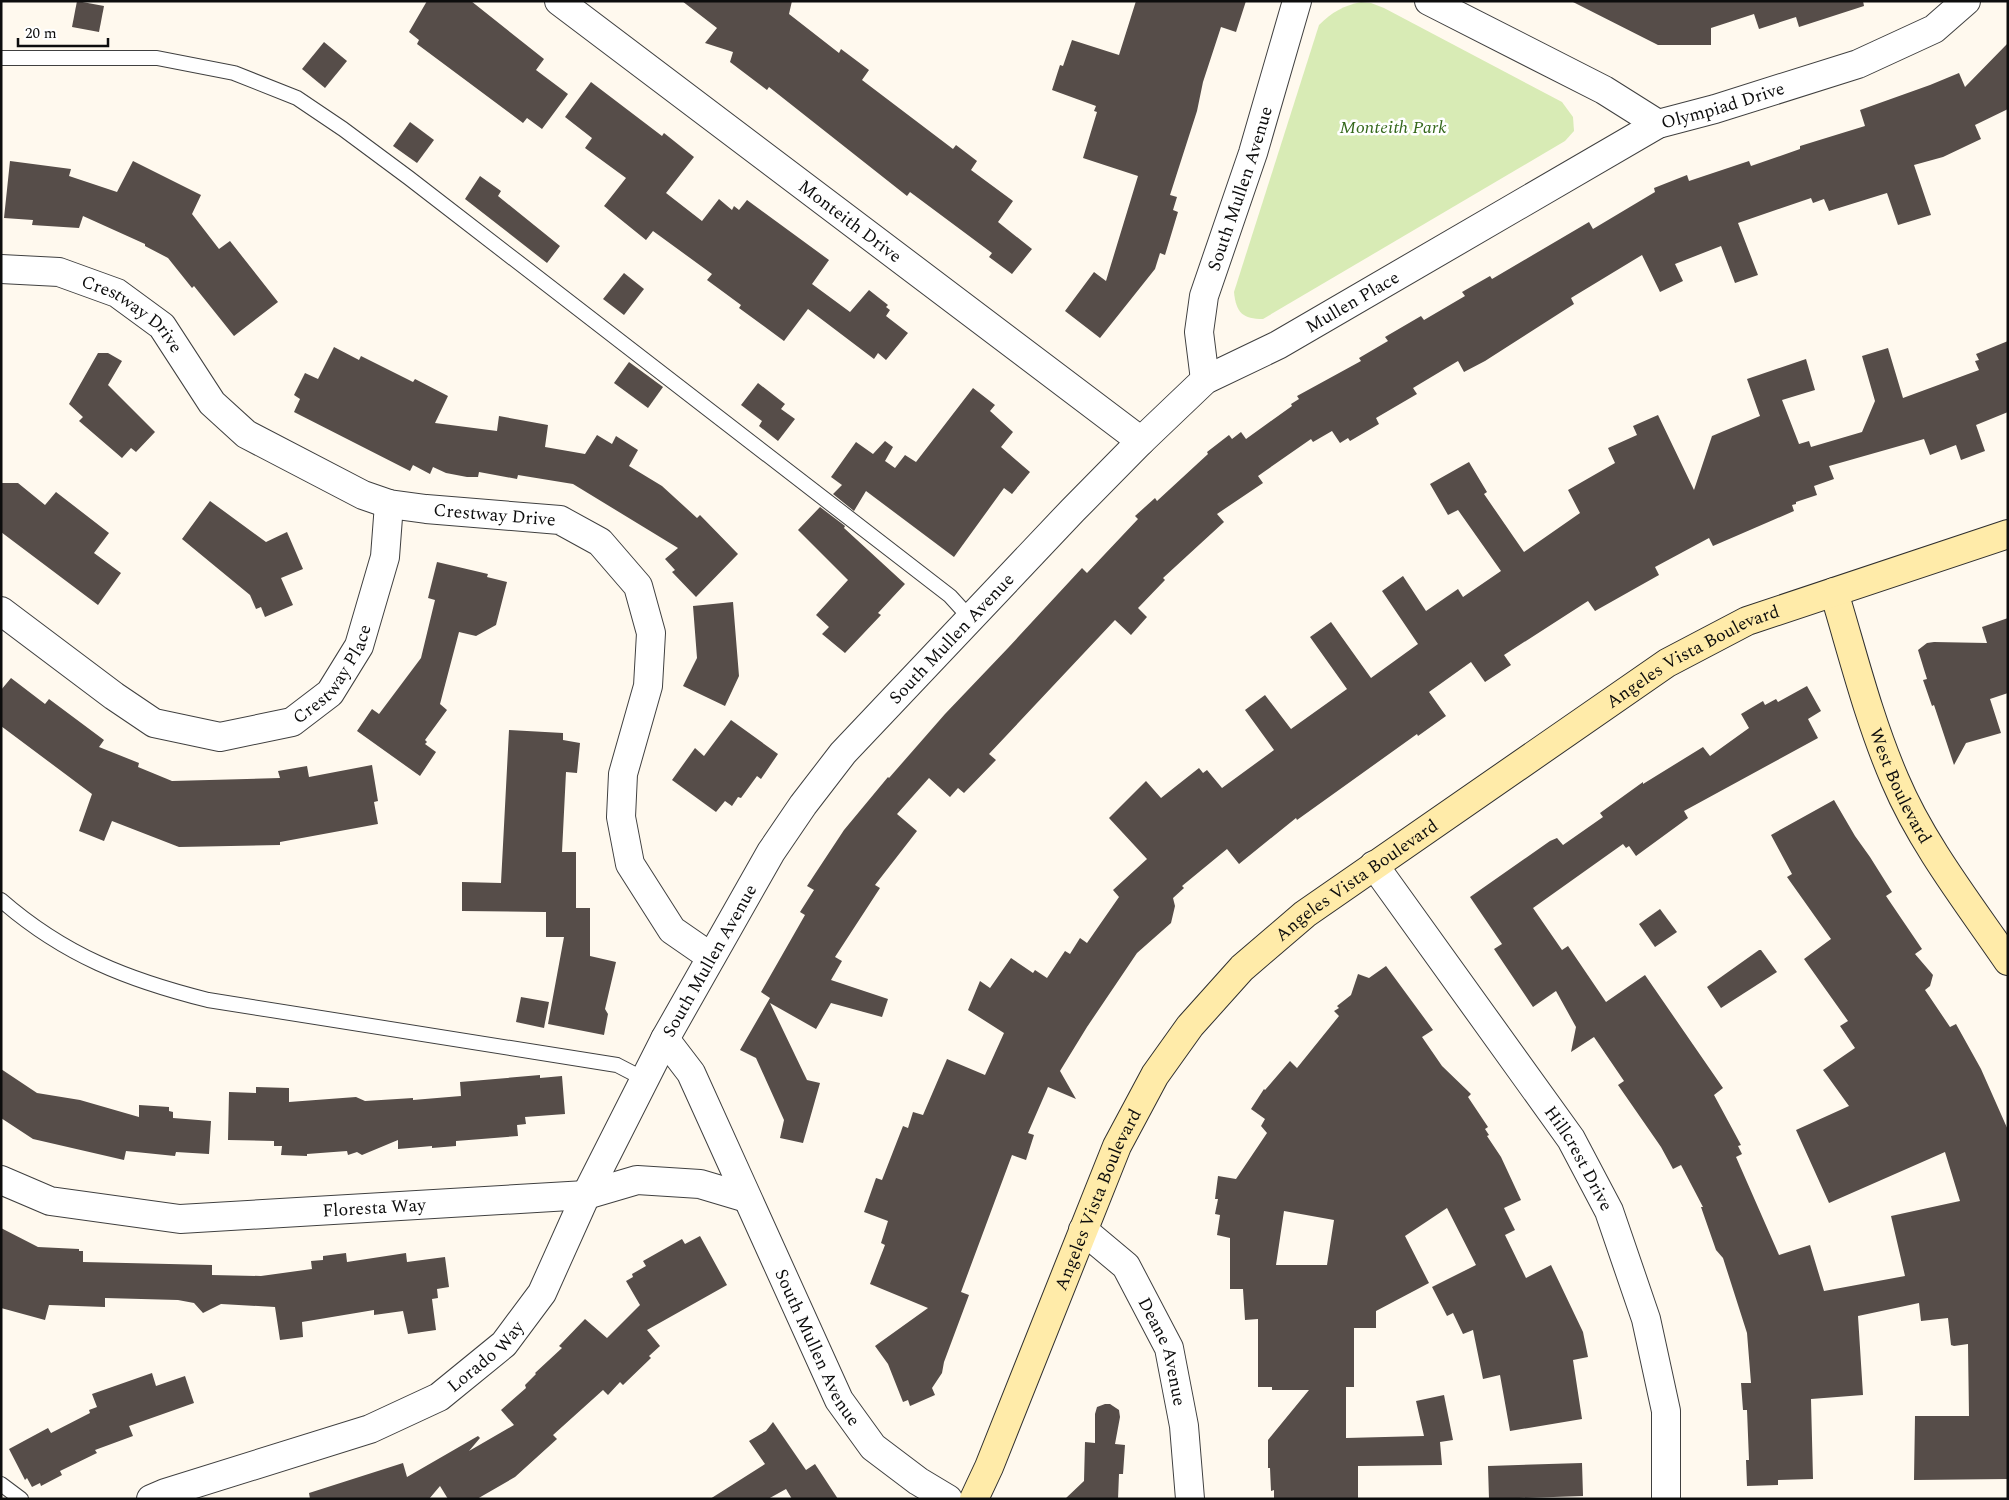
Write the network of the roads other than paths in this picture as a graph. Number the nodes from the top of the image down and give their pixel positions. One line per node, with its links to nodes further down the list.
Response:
1 (560, 1): 9 (street, Monteith Drive)
2 (1297, 1): 8 (street, South Mullen Avenue)
3 (1429, 1): 6 (street, Olympiad Drive)
4 (1966, 1): 6 (street, Olympiad Drive)
5 (1, 58): 15 (lane)
6 (1658, 124): 8 (street, Mullen Place)
7 (1, 269): 10 (street, Crestway Drive)
8 (1205, 380): 9 (street, Mullen Place)
9 (1141, 441): 11 (street, Mullen Place)
10 (389, 504): 14 (street, Crestway Place); 18 (street, Crestway Drive)
11 (1073, 510): 15 (street, South Mullen Avenue)
12 (2008, 534): 13 (street, Angeles Vista Boulevard)
13 (1834, 592): 16 (street, Angeles Vista Boulevard); 19 (street, West Boulevard)
14 (1, 611)
15 (971, 619): 18 (street, South Mullen Avenue)
16 (1374, 865): 25 (street, Angeles Vista Boulevard); 32 (street, Hillcrest Drive)
17 (1, 900): 21 (lane)
18 (711, 957): 20 (street, South Mullen Avenue)
19 (2008, 961)
20 (666, 1039): 21 (street, Lorado Way); 24 (street, South Mullen Avenue)
21 (646, 1080): 23 (street, Lorado Way)
22 (1, 1180): 23 (street, Floresta Way)
23 (586, 1195): 24 (street, Floresta Way); 28 (street, Lorado Way)
24 (747, 1198): 29 (street, South Mullen Avenue)
25 (1083, 1230): 30 (street, Angeles Vista Boulevard); 31 (street, Deane Avenue)
26 (1, 1484): 27 (lane)
27 (21, 1499)
28 (151, 1499)
29 (948, 1499)
30 (974, 1499)
31 (1190, 1499)
32 (1666, 1499)

